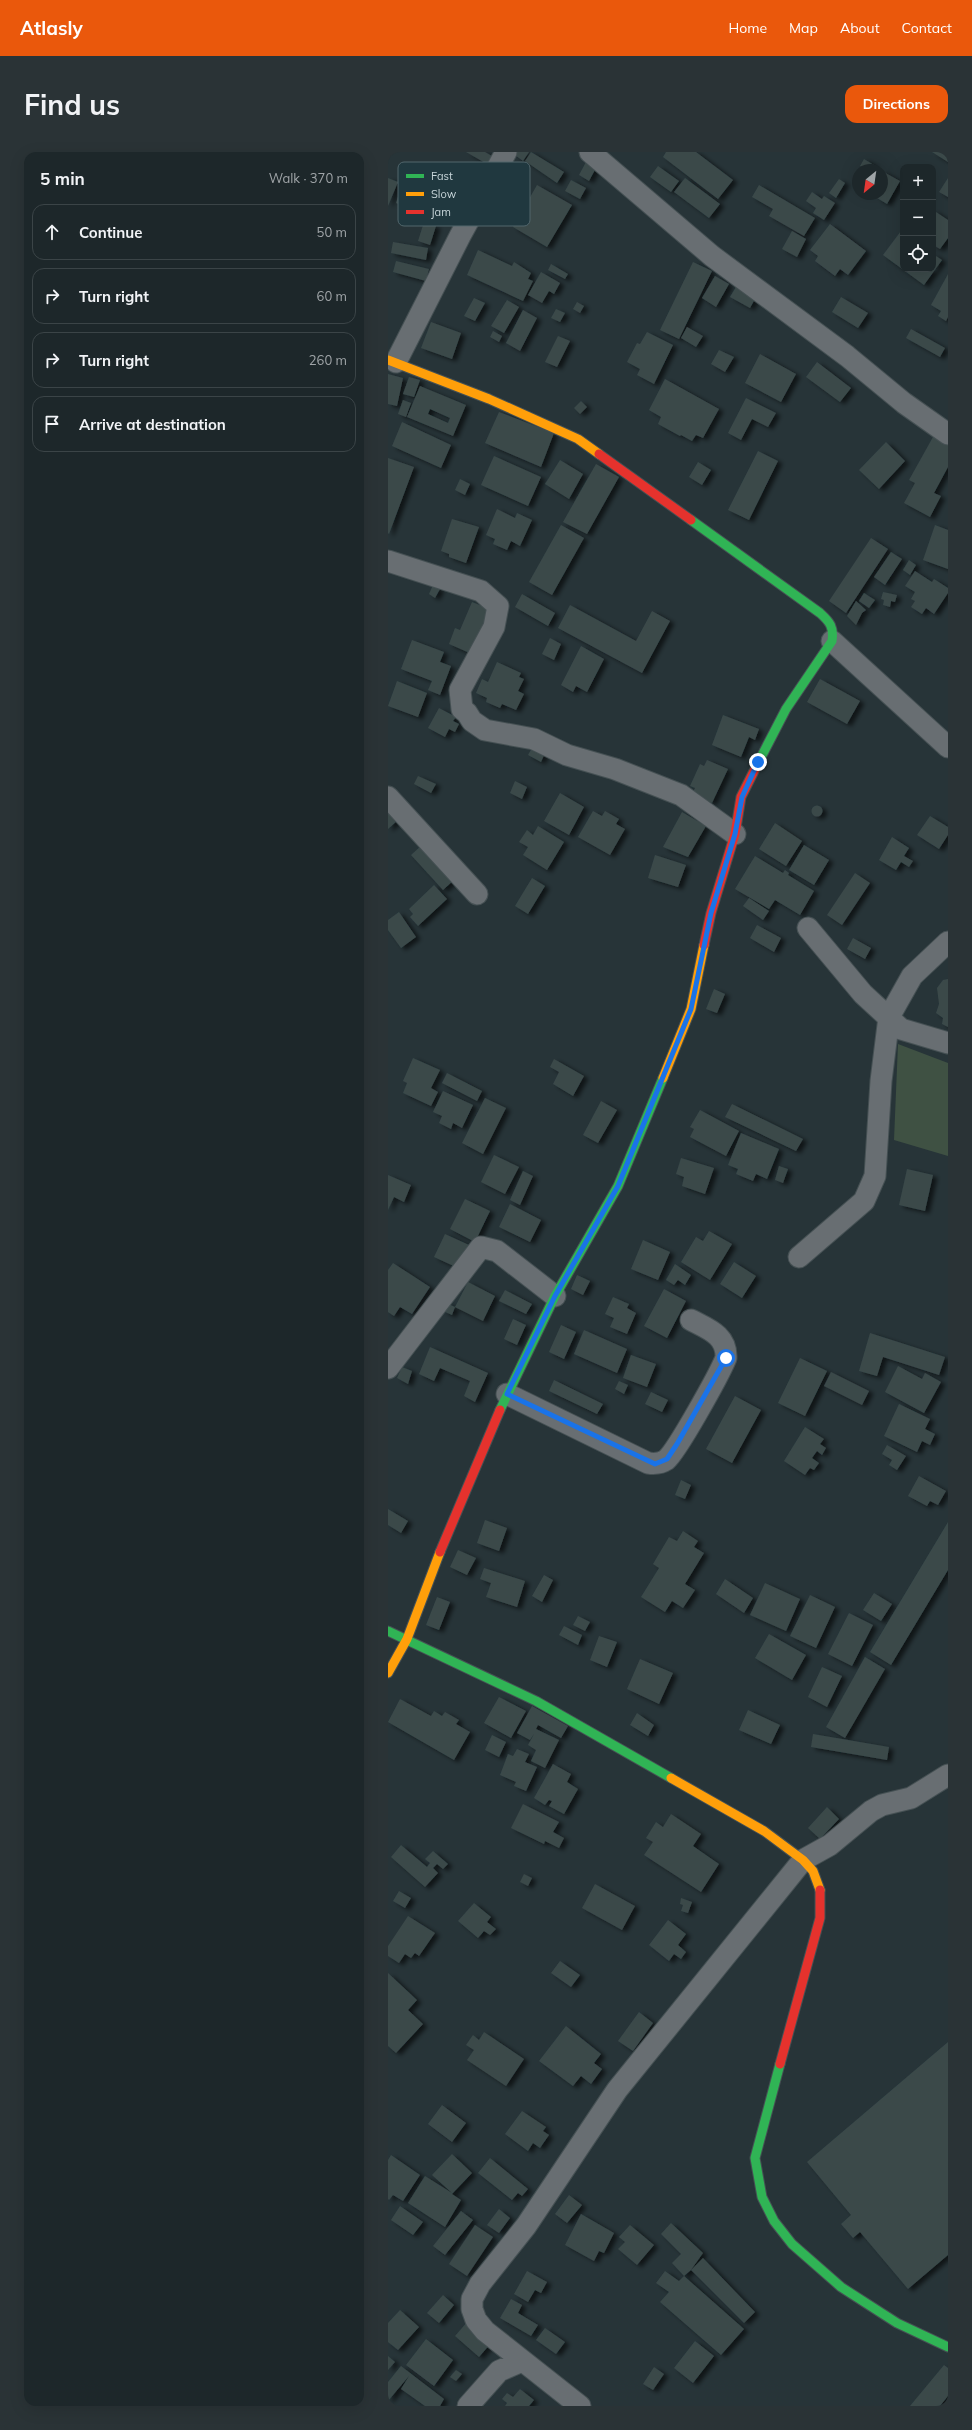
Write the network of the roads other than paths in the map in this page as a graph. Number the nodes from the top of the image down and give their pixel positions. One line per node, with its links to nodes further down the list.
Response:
1 (506, 152): 3 (street)
2 (590, 152): 6 (street)
3 (501, 162)
4 (465, 226): 5 (street)
5 (392, 361): 8 (street)
6 (948, 434)
7 (388, 561): 11 (street)
8 (832, 641): 9 (street); 11 (street)
9 (948, 747)
10 (388, 797): 12 (street)
11 (735, 834): 18 (street)
12 (477, 894)
13 (808, 928): 15 (street)
14 (948, 942): 15 (street)
15 (889, 1017): 16 (street); 17 (street)
16 (948, 1043)
17 (799, 1257)
18 (555, 1296): 20 (street); 21 (street)
19 (691, 1320): 21 (street)
20 (388, 1368)
21 (507, 1394): 23 (street)
22 (388, 1631): 23 (street)
23 (407, 1639): 24 (street); 26 (street)
24 (388, 1672)
25 (948, 1775): 26 (street)
26 (803, 1860): 27 (street); 28 (street)
27 (504, 2347): 29 (street); 30 (street)
28 (948, 2347)
29 (522, 2361): 30 (street); 32 (street)
30 (500, 2371): 31 (street)
31 (468, 2406)
32 (580, 2406)

